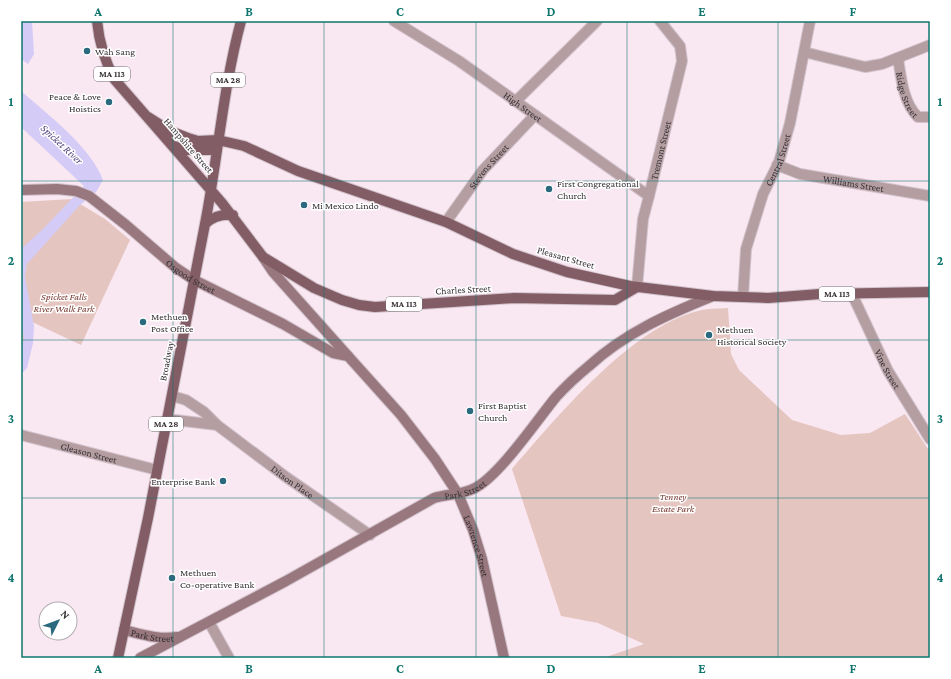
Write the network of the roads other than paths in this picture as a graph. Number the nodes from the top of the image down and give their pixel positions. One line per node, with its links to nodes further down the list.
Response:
1 (97, 21): 12 (main road, Hampshire Street / MA 113)
2 (241, 21): 14 (main road, Broadway / MA 28)
3 (394, 21): 10 (street, High Street)
4 (597, 21): 10 (street)
5 (660, 21): 20 (street, Tremont Street)
6 (810, 21): 8 (street, Central Street)
7 (930, 46): 9 (street)
8 (804, 52): 9 (street); 17 (street, Central Street)
9 (898, 58): 13 (street, Ridge Street)
10 (516, 101): 11 (street, High Street)
11 (534, 115): 20 (street, High Street); 23 (street, Stevens Street)
12 (148, 116): 14 (main road, Hampshire Street / MA 113); 15 (main road, Hampshire Street / MA 113)
13 (930, 117)
14 (218, 140): 16 (main road, Broadway / MA 28); 23 (main road, Pleasant Street / MA 113)
15 (174, 146): 16 (main road); 19 (main road, Hampshire Street / MA 113)
16 (216, 150): 19 (main road, Broadway / MA 28)
17 (778, 165): 21 (street, Williams Street); 31 (street, Central Street)
18 (21, 190): 26 (main road, Osgood Street)
19 (212, 190): 22 (main road, Charles Street / MA 113); 24 (main road, Broadway / MA 28)
20 (649, 196): 27 (street, Tremont Street)
21 (930, 196)
22 (233, 215): 24 (main road); 25 (main road, Charles Street / MA 113)
23 (446, 222): 27 (main road, Pleasant Street / MA 113)
24 (205, 224): 26 (main road, Broadway / MA 28)
25 (263, 257): 27 (main road, Charles Street / MA 113); 32 (main road)
26 (194, 280): 32 (main road, Osgood Street); 33 (main road, Broadway / MA 28)
27 (637, 287): 30 (main road, Pleasant Street / MA 113)
28 (930, 292): 29 (main road, Pleasant Street / MA 113)
29 (852, 294): 31 (main road, Pleasant Street / MA 113); 37 (street, Vine Street)
30 (713, 296): 31 (main road, Pleasant Street / MA 113); 39 (main road, Park Street)
31 (743, 297)
32 (348, 356): 39 (main road, Lawrence Street)
33 (172, 396): 34 (main road, Broadway / MA 28); 35 (street, Ditson Place)
34 (167, 419): 35 (street); 38 (main road, Broadway / MA 28)
35 (217, 425): 40 (street, Ditson Place)
36 (21, 435): 38 (street, Gleason Street)
37 (930, 440)
38 (157, 470): 42 (main road, Broadway / MA 28)
39 (458, 494): 40 (main road, Park Street); 47 (main road, Lawrence Street)
40 (370, 535): 41 (main road, Park Street)
41 (209, 622): 43 (main road, Park Street); 46 (street)
42 (124, 630): 43 (main road, Park Street); 44 (main road, Broadway / MA 28)
43 (181, 636): 45 (main road, Park Street)
44 (118, 658)
45 (140, 658)
46 (229, 658)
47 (504, 658)

